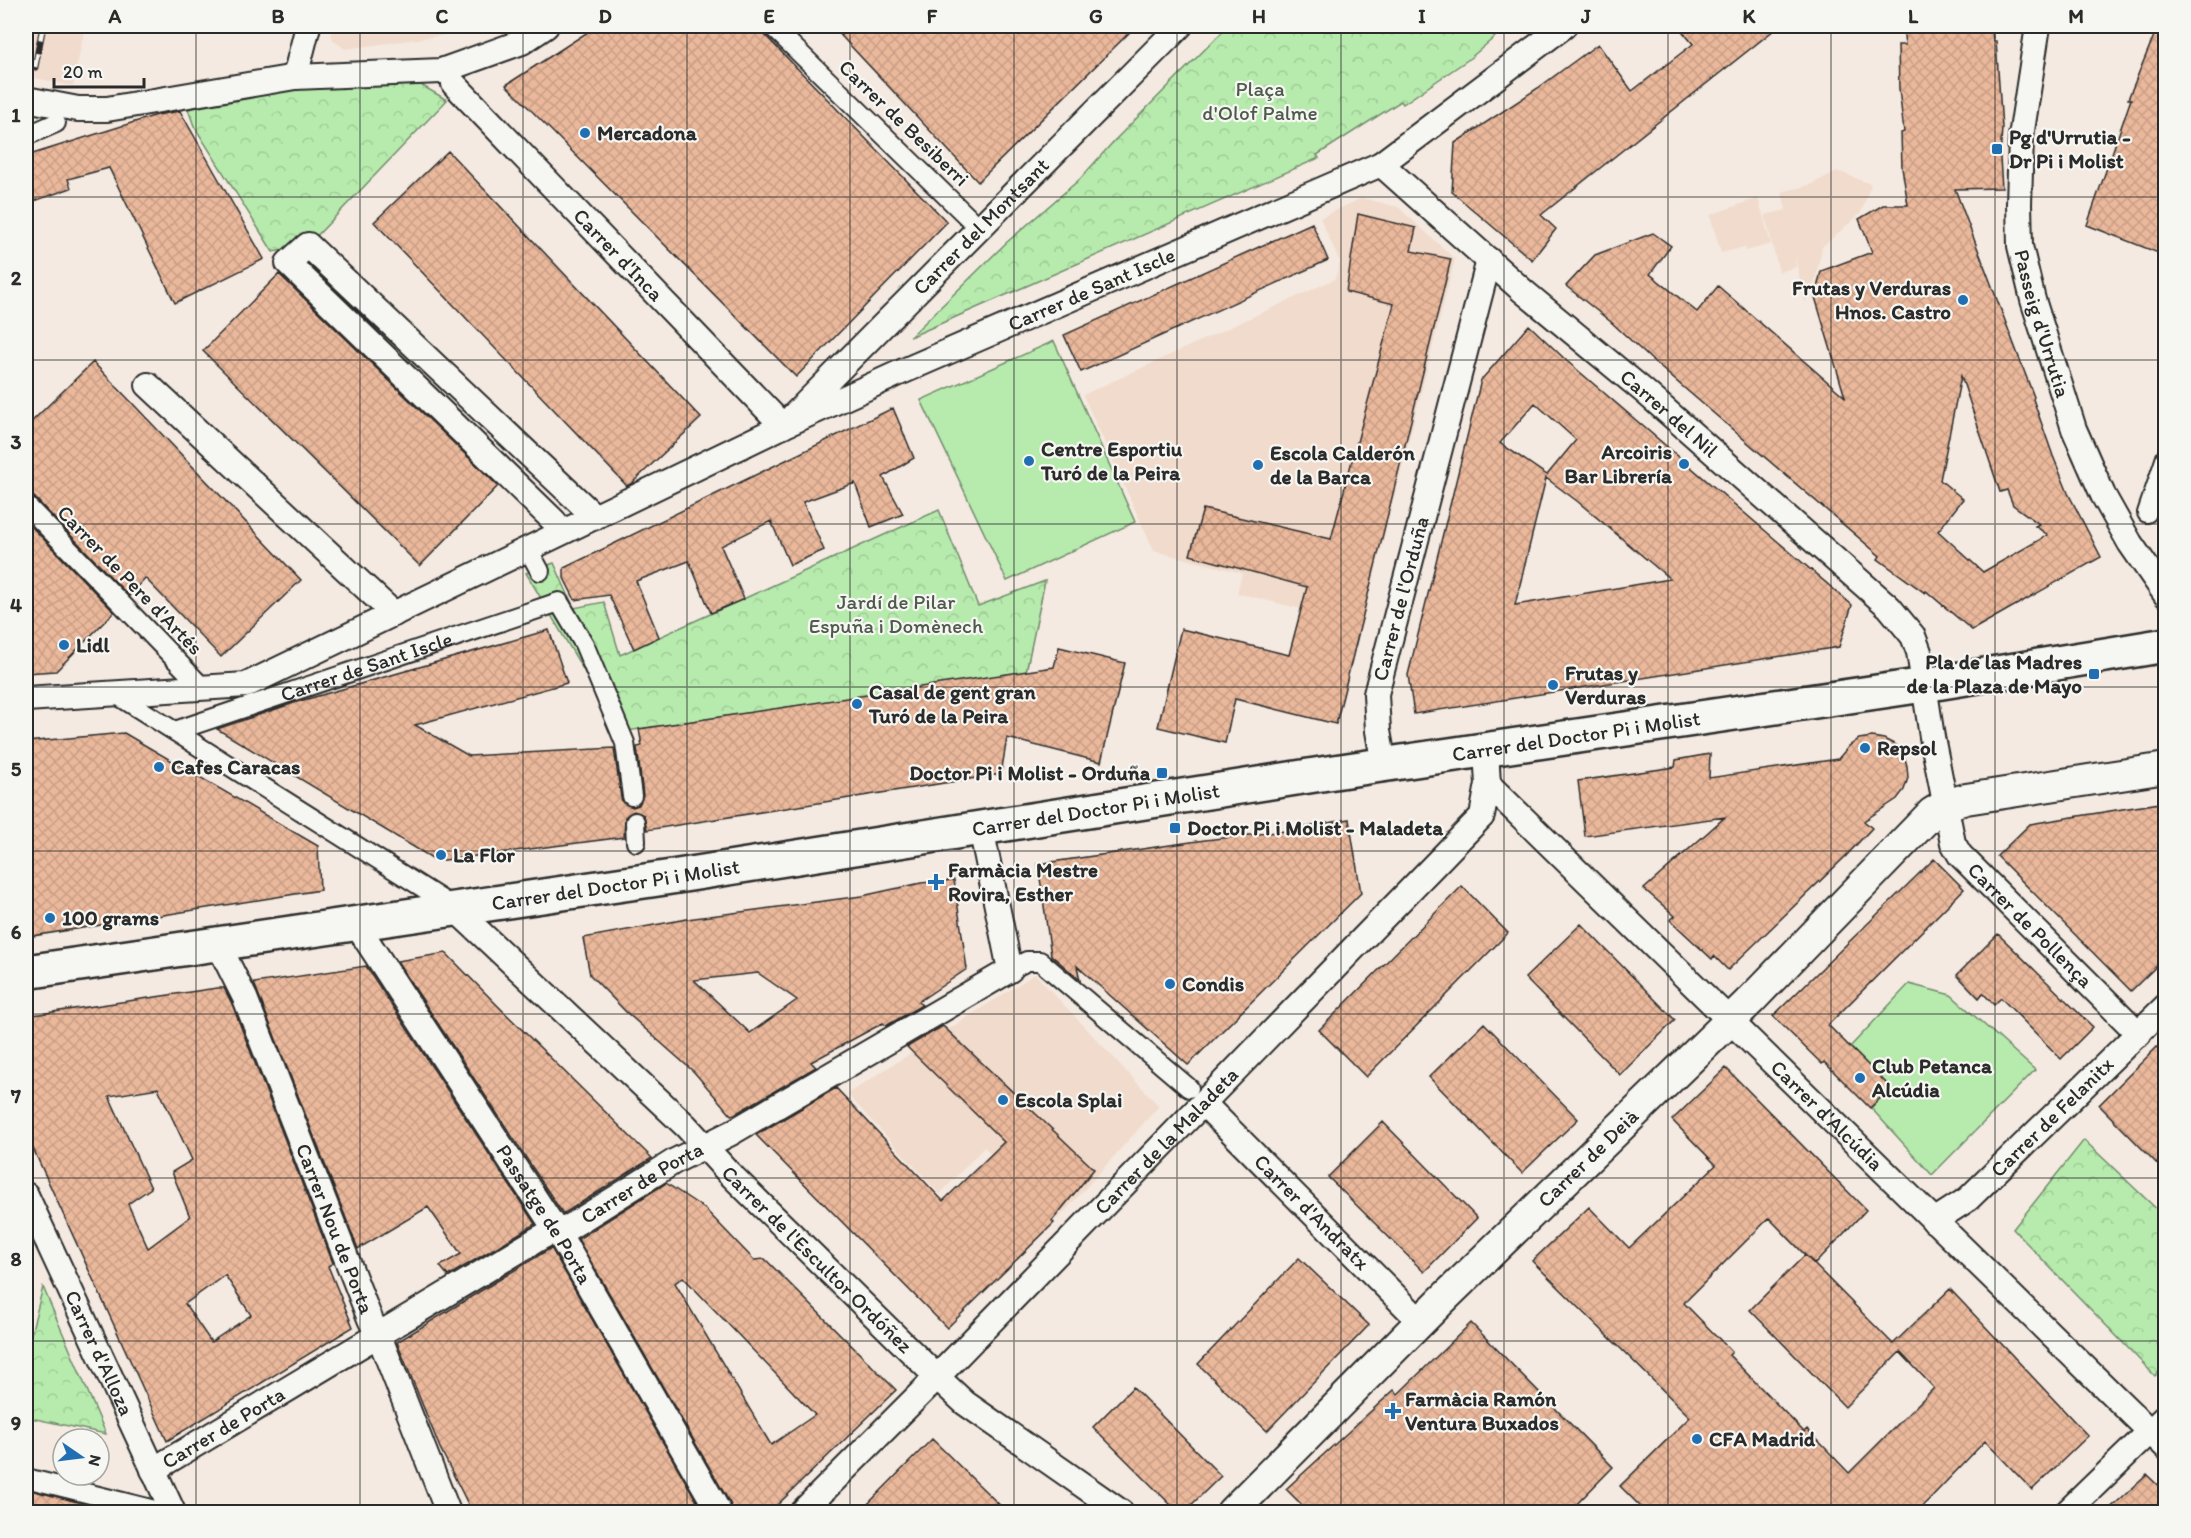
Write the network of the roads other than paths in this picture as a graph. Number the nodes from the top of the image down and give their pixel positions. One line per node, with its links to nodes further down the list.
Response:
1 (308, 26): 7 (street)
2 (546, 26): 8 (street)
3 (772, 26): 13 (street, Carrer de Besiberri)
4 (1180, 26): 13 (street, Carrer del Montsant)
5 (1564, 26): 12 (street, Carrer de Sant Iscle)
6 (2038, 26): 24 (street, Passeig d'Urrutia)
7 (294, 77): 8 (street); 9 (street)
8 (448, 78): 16 (street, Carrer d'Inca)
9 (26, 99)
10 (56, 123): 11 (street)
11 (26, 136)
12 (1381, 164): 14 (street, Carrer del Nil); 16 (street, Carrer de Sant Iscle)
13 (979, 228): 16 (street, Carrer del Montsant)
14 (1489, 260): 27 (street, Carrer del Nil); 33 (street, Carrer de l'Orduña)
15 (148, 385): 25 (street, Carrer de Sant Iscle)
16 (783, 426): 20 (street, Carrer de Sant Iscle)
17 (2166, 457): 19 (street)
18 (26, 505): 28 (street, Carrer de Pere d'Artés)
19 (2146, 513)
20 (596, 517): 21 (street); 22 (street, Carrer de Sant Iscle)
21 (554, 521)
22 (528, 549): 23 (street); 25 (street, Carrer de Sant Iscle)
23 (540, 571)
24 (2166, 595)
25 (394, 614): 28 (street, Carrer de Sant Iscle)
26 (2166, 645): 27 (main road, Carrer del Doctor Pi i Molist)
27 (1924, 685): 32 (main road, Carrer del Doctor Pi i Molist); 37 (street)
28 (202, 687): 29 (street, Carrer de Sant Iscle)
29 (114, 693): 30 (street, Carrer de Sant Iscle); 31 (street)
30 (26, 699)
31 (175, 731): 36 (street, Carrer de Sant Iscle); 41 (street)
32 (1486, 750): 33 (main road, Carrer del Doctor Pi i Molist); 35 (street, Carrer de la Maladeta)
33 (1384, 765): 39 (main road, Carrer del Doctor Pi i Molist)
34 (2166, 768): 37 (street)
35 (1488, 784): 47 (street, Carrer d'Alcúdia); 49 (street, Carrer de la Maladeta)
36 (632, 796)
37 (1945, 805): 47 (street, Carrer de Deià); 48 (street, Carrer de Pollença)
38 (634, 822): 40 (street)
39 (981, 828): 41 (main road, Carrer del Doctor Pi i Molist); 44 (street)
40 (636, 842)
41 (455, 909): 42 (main road, Carrer del Doctor Pi i Molist); 50 (street, Carrer de l'Escultor Ordóñez)
42 (356, 924): 43 (main road, Carrer del Doctor Pi i Molist); 53 (street, Passatge de Porta)
43 (219, 944): 45 (main road, Carrer del Doctor Pi i Molist); 55 (street, Carrer Nou de Porta)
44 (1010, 970): 49 (street, Carrer d'Andratx); 50 (street, Carrer de Porta)
45 (26, 972)
46 (2166, 1006): 48 (street, Carrer de Felanitx)
47 (1730, 1020): 52 (street, Carrer d'Alcúdia); 54 (street, Carrer de Deià)
48 (2139, 1034): 52 (street, Carrer de Felanitx)
49 (1196, 1096): 54 (street, Carrer d'Andratx); 56 (street, Carrer de la Maladeta)
50 (703, 1146): 53 (street, Carrer de Porta); 56 (street, Carrer de l'Escultor Ordóñez)
51 (26, 1195): 59 (street, Carrer d'Alloza)
52 (1934, 1221): 58 (street, Carrer d'Alcúdia)
53 (555, 1230): 55 (street, Carrer de Porta); 64 (street, Passatge de Porta)
54 (1421, 1322): 67 (street, Carrer de Deià)
55 (377, 1334): 59 (street, Carrer de Porta); 63 (street, Carrer Nou de Porta)
56 (937, 1377): 65 (street, Carrer de la Maladeta); 66 (street, Carrer de l'Escultor Ordóñez)
57 (2166, 1416): 58 (street)
58 (2157, 1440): 68 (street)
59 (153, 1470): 62 (street, Carrer d'Alloza)
60 (26, 1478): 61 (street)
61 (163, 1512)
62 (173, 1512)
63 (448, 1512)
64 (719, 1512)
65 (802, 1512)
66 (1121, 1512)
67 (1232, 1512)
68 (2067, 1512)

